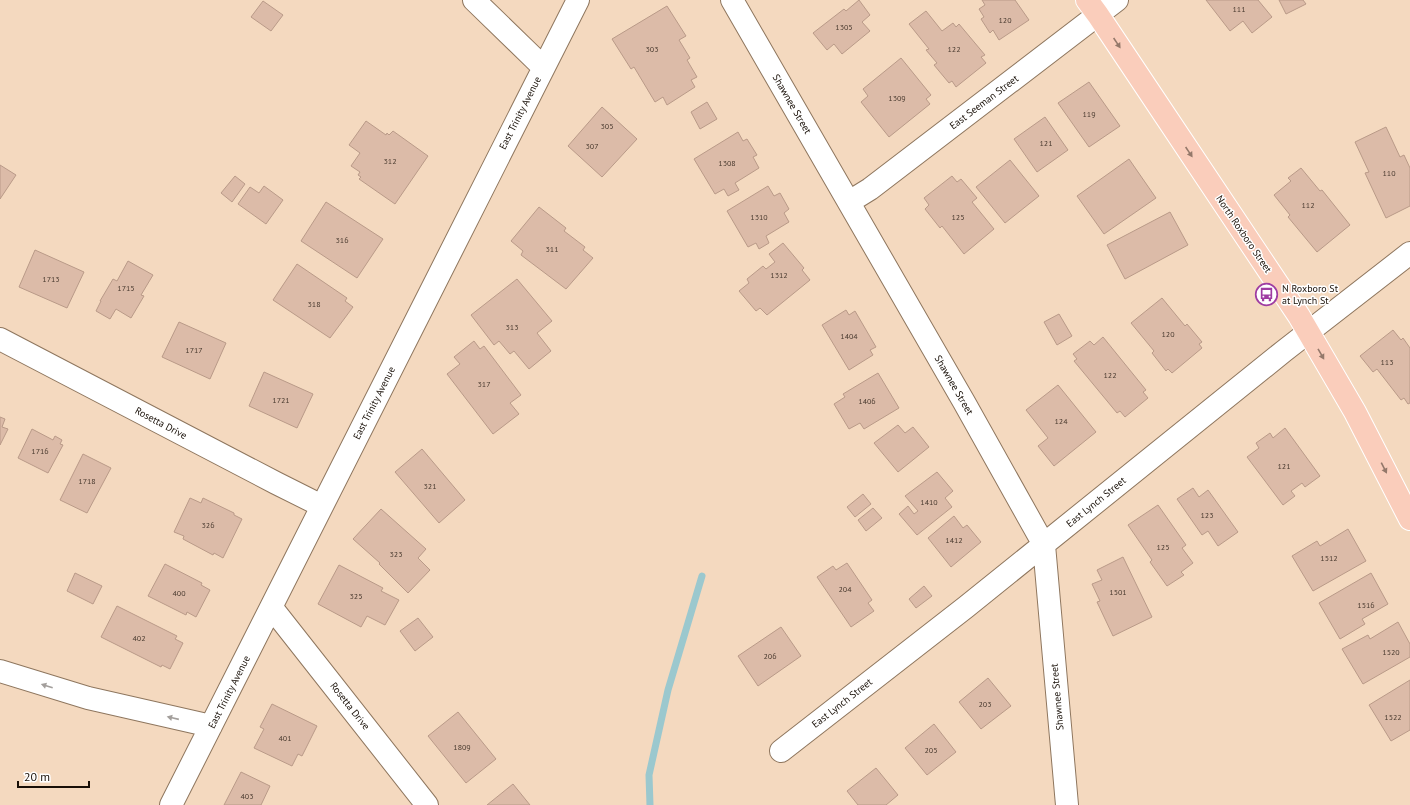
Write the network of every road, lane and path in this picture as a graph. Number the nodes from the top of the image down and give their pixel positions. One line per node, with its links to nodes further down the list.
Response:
1 (474, 0): 6 (street)
2 (578, 0): 6 (street, East Trinity Avenue)
3 (732, 0): 7 (street, Shawnee Street)
4 (1117, 0): 5 (street, East Seeman Street)
5 (1092, 7): 7 (street, East Seeman Street); 9 (main road, North Roxboro Street, one-way to 9)
6 (543, 67): 11 (street, East Trinity Avenue)
7 (849, 202): 13 (street, Shawnee Street)
8 (1410, 252): 9 (street, East Lynch Street)
9 (1308, 332): 12 (main road, North Roxboro Street, one-way to 12); 13 (street, East Lynch Street)
10 (0, 339): 11 (street, Rosetta Drive)
11 (322, 506): 14 (street, East Trinity Avenue)
12 (1410, 519)
13 (1044, 545): 17 (street, East Lynch Street); 20 (street, Shawnee Street)
14 (272, 608): 16 (street, East Trinity Avenue); 19 (street, Rosetta Drive)
15 (0, 671): 16 (street, one-way to 15)
16 (211, 726): 18 (street, East Trinity Avenue)
17 (781, 751)
18 (171, 805)
19 (427, 805)
20 (1067, 805)

